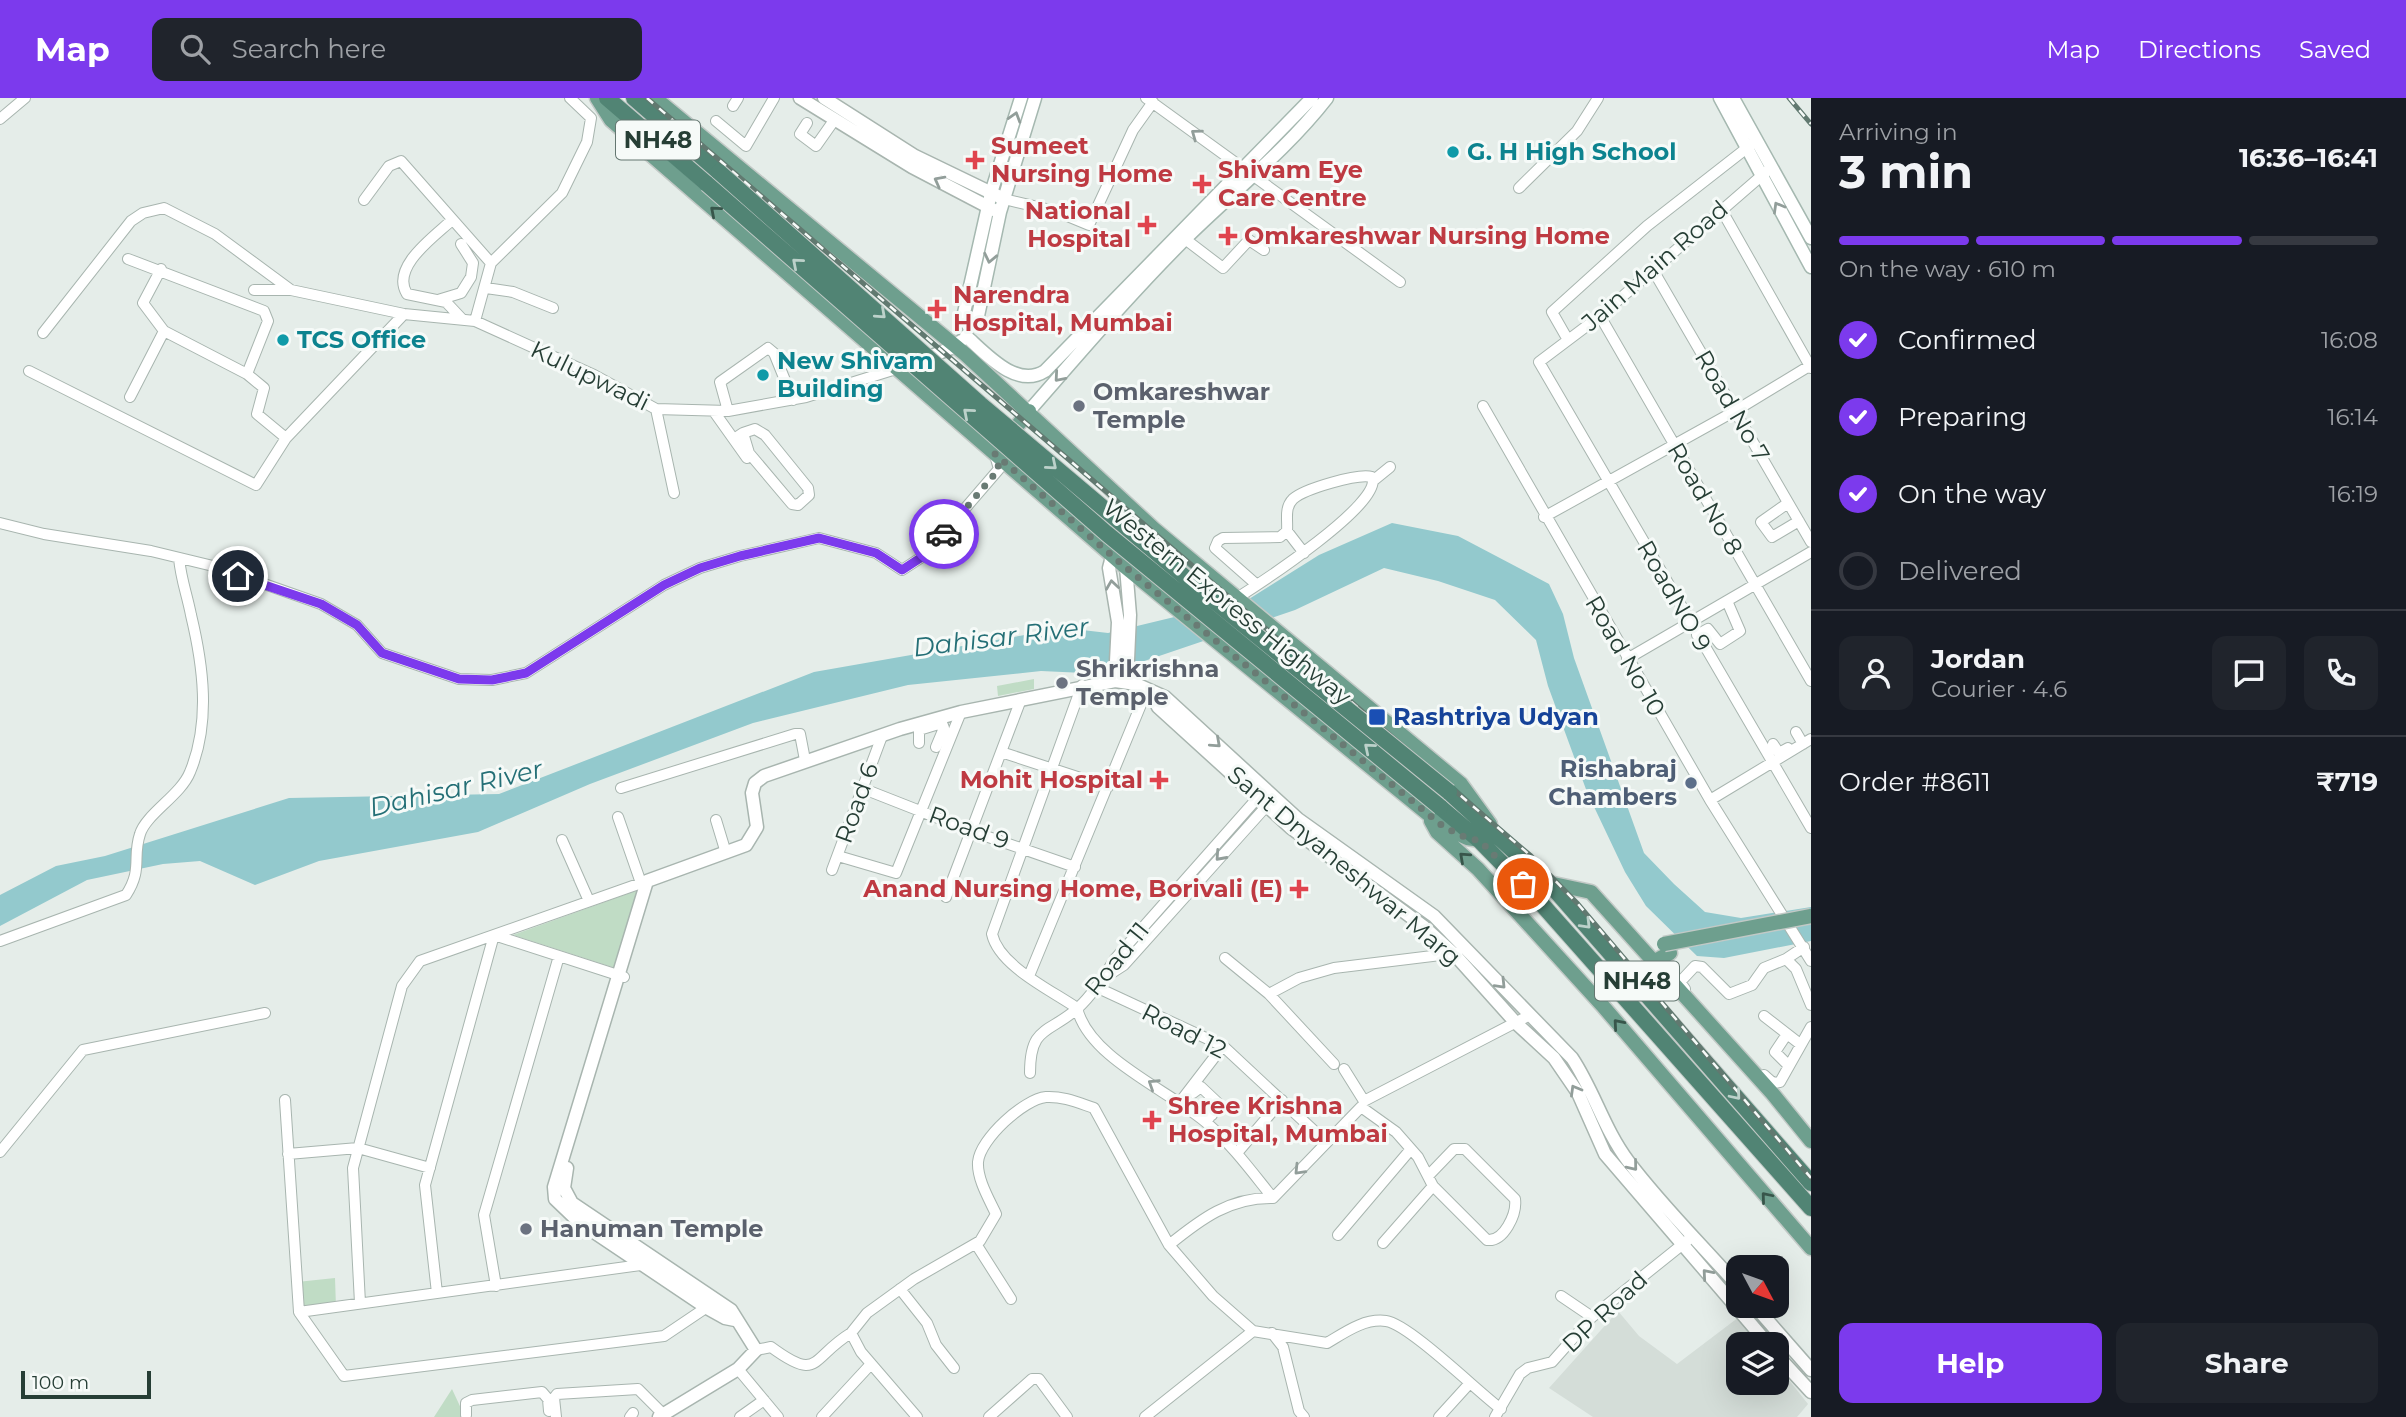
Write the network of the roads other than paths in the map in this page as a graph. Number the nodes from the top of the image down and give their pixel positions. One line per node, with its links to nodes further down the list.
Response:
1 (25, 98): 17 (street)
2 (570, 98): 16 (street)
3 (634, 98): 25 (highway, Western Express Highway / NH48)
4 (655, 98): 57 (main road)
5 (774, 98): 19 (street)
6 (800, 98): 15 (street)
7 (1021, 98): 27 (street, one-way to 7)
8 (1035, 98): 28 (street)
9 (1312, 98): 23 (street)
10 (1326, 98): 23 (street)
11 (1598, 98): 26 (street)
12 (1720, 98): 22 (street)
13 (1733, 98): 22 (street)
14 (1149, 100): 23 (street, one-way to 14); 28 (street)
15 (821, 101): 18 (street); 21 (street)
16 (600, 106): 25 (highway, Western Express Highway / NH48); 38 (street); 60 (main road, one-way to 16)
17 (0, 119)
18 (835, 119): 20 (street); 21 (street)
19 (716, 121)
20 (807, 123)
21 (864, 130): 27 (street); 31 (street, one-way to 21)
22 (1751, 144): 24 (street); 56 (street)
23 (1250, 172): 34 (street); 42 (street); 57 (street)
24 (1766, 172): 30 (street, Jain Main Road); 33 (street); 39 (street, one-way to 24)
25 (713, 178): 123 (highway, Western Express Highway / NH48, one-way to 25, bridge); 127 (highway, Western Express Highway / NH48, one-way to 127, bridge)
26 (1519, 188)
27 (991, 193): 28 (street); 31 (street)
28 (1004, 199): 31 (street)
29 (364, 200): 32 (street)
30 (1721, 209): 41 (street, Jain Main Road); 59 (street)
31 (994, 210): 57 (street)
32 (452, 219): 38 (street); 47 (street)
33 (1811, 238)
34 (1185, 239): 36 (street); 68 (street, one-way to 68)
35 (461, 244): 48 (street)
36 (1264, 250)
37 (128, 259): 40 (street)
38 (491, 263): 44 (street)
39 (1811, 266)
40 (161, 269): 54 (street); 62 (street)
41 (1653, 270): 51 (street, Jain Main Road); 69 (street, Road No 7)
42 (1400, 282)
43 (410, 285): 47 (street)
44 (486, 288): 49 (street); 53 (street)
45 (254, 290): 46 (street, Kulupwadi)
46 (291, 290): 50 (street, Kulupwadi); 55 (street)
47 (416, 297): 48 (street)
48 (438, 300): 52 (street)
49 (553, 307)
50 (404, 314): 52 (street, Kulupwadi); 72 (street)
51 (1600, 316): 56 (street, Jain Main Road); 74 (street, Road No 8)
52 (463, 319): 53 (street, Kulupwadi)
53 (475, 321): 66 (street, Kulupwadi)
54 (164, 331): 62 (street); 63 (street)
55 (43, 333)
56 (1568, 340): 58 (street, Jain Main Road)
57 (969, 346): 60 (street, Kulupwadi); 68 (main road)
58 (1539, 362): 79 (street, RoadNO 9)
59 (1811, 367): 69 (street)
60 (896, 369): 64 (street, Kulupwadi); 75 (main road)
61 (29, 371): 72 (street)
62 (247, 374): 72 (street)
63 (130, 397)
64 (793, 400): 67 (street, Kulupwadi); 67 (street)
65 (1483, 405): 83 (street, Road No 10)
66 (656, 409): 70 (street, Kulupwadi); 80 (street)
67 (728, 411): 70 (street, Kulupwadi)
68 (1029, 411): 75 (main road); 82 (main road)
69 (1735, 411): 74 (street); 81 (street, Road No 7)
70 (715, 413): 73 (street)
71 (743, 433): 71 (street); 73 (street)
72 (286, 439)
73 (734, 439): 76 (street)
74 (1674, 445): 79 (street); 95 (street, Road No 8)
75 (995, 454): 91 (main road); 92 (street)
76 (751, 464)
77 (1390, 467): 78 (street)
78 (1374, 480): 87 (street); 90 (street)
79 (1608, 480): 83 (street); 100 (street, RoadNO 9)
80 (674, 493)
81 (1787, 505): 85 (street, Road No 7); 85 (street)
82 (1138, 514): 86 (main road); 91 (street)
83 (1544, 517): 102 (street, Road No 10)
84 (0, 523): 92 (street)
85 (1797, 523): 88 (street, Road No 7)
86 (1154, 529): 93 (street); 96 (main road)
87 (1287, 531): 90 (street); 94 (street)
88 (1811, 542)
89 (1811, 552): 95 (street)
90 (1304, 553): 94 (street)
91 (1111, 554): 93 (main road); 99 (street, one-way to 91)
92 (179, 558): 142 (street)
93 (1126, 567): 97 (main road); 99 (street)
94 (1257, 585): 96 (street)
95 (1754, 585): 98 (street); 104 (street, Road No 8)
96 (1235, 597): 97 (main road); 127 (main road)
97 (1167, 601): 123 (main road)
98 (1727, 601): 100 (street); 101 (street)
99 (1123, 616): 103 (street)
100 (1689, 623): 101 (street, RoadNO 9); 102 (street)
101 (1697, 635): 113 (street, RoadNO 9)
102 (1627, 659): 121 (street, Road No 10)
103 (1121, 675): 105 (street); 106 (street)
104 (1811, 681)
105 (1082, 685): 107 (street); 116 (street)
106 (1149, 691): 117 (street); 120 (street, Sant Dnyaneshwar Marg)
107 (1020, 702): 108 (street); 114 (street)
108 (961, 712): 109 (street); 111 (street)
109 (919, 727): 110 (street); 111 (street); 112 (street)
110 (882, 736): 115 (street); 119 (street, Road 6)
111 (942, 741): 122 (street)
112 (919, 743)
113 (1787, 746): 121 (street); 126 (street, RoadNO 9)
114 (1001, 752): 116 (street); 128 (street)
115 (805, 760): 118 (street); 131 (street)
116 (1052, 768): 117 (street); 130 (street)
117 (1108, 787): 133 (street)
118 (621, 788)
119 (863, 789): 122 (street, Road 9); 132 (street, Road 6)
120 (1266, 797): 146 (street, Sant Dnyaneshwar Marg); 154 (street, Road 11)
121 (1710, 800): 143 (street, Road No 10)
122 (920, 810): 128 (street, Road 9); 132 (street)
123 (1434, 810): 187 (highway, Western Express Highway / NH48); 194 (main road, one-way to 123)
124 (618, 817): 135 (street)
125 (716, 820): 131 (street)
126 (1811, 828)
127 (1493, 829): 136 (highway, Western Express Highway / NH48)
128 (971, 831): 130 (street, Road 9); 137 (street)
129 (562, 840): 138 (street)
130 (1023, 848): 133 (street, Road 9); 153 (street)
131 (726, 853): 135 (street)
132 (838, 856): 134 (street, Road 6)
133 (1075, 867): 153 (street)
134 (832, 870)
135 (647, 881): 138 (street); 152 (street)
136 (1549, 883): 144 (main road); 185 (highway, Western Express Highway / NH48, one-way to 185)
137 (946, 897)
138 (589, 901): 141 (street)
139 (1811, 916): 145 (main road, bridge)
140 (1811, 924): 145 (main road)
141 (494, 935): 147 (street); 178 (street); 183 (street)
142 (0, 941)
143 (1803, 945): 149 (street); 151 (street, Road No 10)
144 (1643, 947): 145 (main road); 150 (main road)
145 (1667, 948): 150 (main road)
146 (1460, 951): 155 (street); 159 (street, Sant Dnyaneshwar Marg, one-way to 159); 161 (street, Sant Dnyaneshwar Marg)
147 (559, 956): 152 (street); 197 (street)
148 (1225, 958): 155 (street)
149 (1786, 959): 156 (street); 167 (street)
150 (1655, 961): 176 (main road)
151 (1811, 961)
152 (621, 976): 195 (street)
153 (1030, 976): 157 (street)
154 (1096, 987): 157 (street, Road 11); 165 (street, Road 12)
155 (1269, 994): 166 (street)
156 (1811, 1004)
157 (1077, 1009): 169 (street); 173 (street, Road 11, one-way to 157)
158 (265, 1013): 180 (street)
159 (1530, 1015): 161 (street); 188 (street, Sant Dnyaneshwar Marg, one-way to 188)
160 (1764, 1016): 163 (street)
161 (1516, 1023): 168 (street); 193 (street, Sant Dnyaneshwar Marg, one-way to 161)
162 (1811, 1027): 164 (street)
163 (1787, 1034): 164 (street); 167 (street)
164 (1800, 1044): 167 (street)
165 (1223, 1046): 172 (street, Road 12); 173 (street)
166 (1334, 1064)
167 (1789, 1066)
168 (1344, 1069)
169 (1030, 1073)
170 (1192, 1094): 175 (street)
171 (285, 1100): 182 (street)
172 (1282, 1100): 177 (street, Road 12); 181 (street)
173 (1180, 1102): 175 (street, Road 11)
174 (1203, 1107): 175 (street)
175 (1209, 1119): 181 (street, Road 11)
176 (1811, 1141)
177 (1326, 1142): 179 (street); 186 (street, one-way to 186)
178 (358, 1148): 182 (street); 183 (street); 202 (street)
179 (1411, 1149): 184 (street); 189 (street)
180 (0, 1152)
181 (1237, 1153): 186 (street, Road 11)
182 (288, 1154): 204 (street)
183 (430, 1168): 199 (street)
184 (1431, 1181): 184 (street); 190 (street)
185 (1811, 1183)
186 (1273, 1198): 192 (street)
187 (1811, 1208)
188 (1693, 1235): 193 (street, DP Road); 196 (street, Sant Dnyaneshwar Marg)
189 (1338, 1236)
190 (1382, 1243)
191 (976, 1244): 192 (street); 198 (street); 201 (street)
192 (1169, 1245): 207 (street)
193 (1682, 1245): 205 (street, DP Road); 208 (street, Sant Dnyaneshwar Marg, one-way to 193)
194 (1811, 1248)
195 (650, 1263): 197 (street); 203 (street)
196 (1726, 1272)
197 (496, 1286): 199 (street)
198 (900, 1289): 209 (street); 213 (street)
199 (437, 1293): 202 (street)
200 (1562, 1296): 205 (street)
201 (1011, 1299)
202 (360, 1303): 204 (street)
203 (711, 1304): 204 (street); 211 (street)
204 (299, 1312)
205 (1592, 1317): 222 (street, DP Road)
206 (1766, 1318): 216 (street)
207 (1253, 1331): 210 (street); 233 (street)
208 (1758, 1332)
209 (852, 1333): 211 (street); 212 (street)
210 (1272, 1333): 217 (street); 234 (street)
211 (756, 1350): 215 (street)
212 (871, 1364): 229 (street); 230 (street)
213 (954, 1368)
214 (1789, 1368): 219 (street)
215 (738, 1369): 221 (street); 224 (street)
216 (1811, 1370)
217 (1467, 1386): 222 (street); 235 (street)
218 (588, 1392): 220 (street); 224 (street); 226 (street)
219 (1811, 1392)
220 (611, 1394)
221 (764, 1400): 227 (street); 228 (street)
222 (1495, 1414)
223 (466, 1415): 225 (street)
224 (661, 1416)
225 (550, 1417)
226 (556, 1417)
227 (740, 1417)
228 (778, 1417)
229 (822, 1417)
230 (917, 1417)
231 (989, 1417): 232 (street)
232 (1067, 1417)
233 (1144, 1417)
234 (1304, 1417)
235 (1439, 1417)

